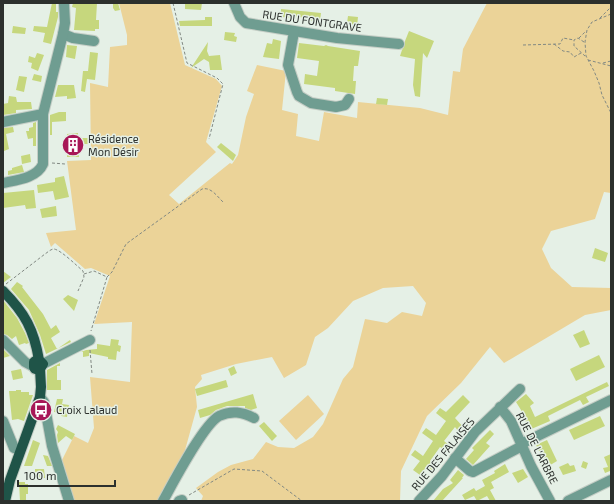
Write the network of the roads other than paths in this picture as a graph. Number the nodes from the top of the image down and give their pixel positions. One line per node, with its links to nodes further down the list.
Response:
1 (64, 3): 4 (street)
2 (234, 3): 3 (street, RUE DU FONTGRAVE)
3 (294, 32): 6 (street, RUE DU FONTGRAVE); 7 (street)
4 (63, 34): 5 (street); 8 (street)
5 (94, 41)
6 (399, 44)
7 (348, 99)
8 (43, 114): 9 (street); 10 (street)
9 (3, 122)
10 (3, 183)
11 (4, 288): 14 (main road)
12 (3, 340): 14 (street)
13 (90, 340): 14 (street)
14 (39, 365): 16 (main road)
15 (520, 389): 18 (street, RUE DES FALAISES)
16 (40, 397): 22 (main road); 26 (street)
17 (611, 400): 21 (street)
18 (500, 407): 21 (street, RUE DE L'ARBRE); 23 (street, RUE DES FALAISES)
19 (254, 418): 27 (street)
20 (3, 421): 22 (street)
21 (522, 445): 23 (street); 29 (street, RUE DE L'ARBRE)
22 (20, 450): 25 (main road)
23 (455, 458): 28 (street, RUE DES FALAISES)
24 (611, 480): 30 (street)
25 (5, 501)
26 (70, 501)
27 (163, 501)
28 (419, 501)
29 (550, 501)
30 (568, 501)

